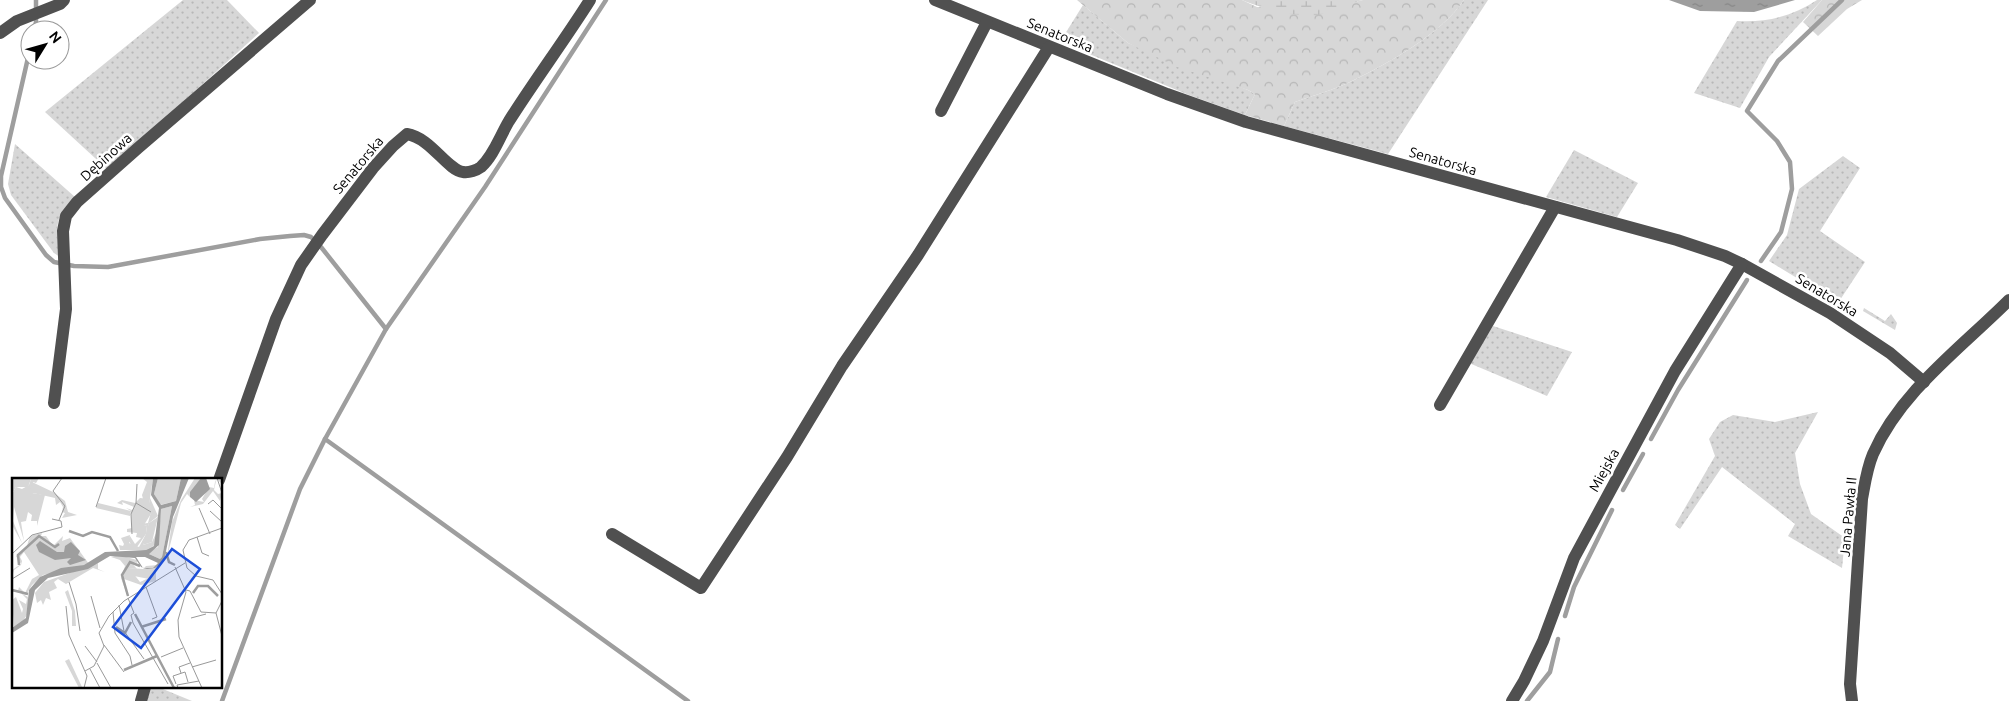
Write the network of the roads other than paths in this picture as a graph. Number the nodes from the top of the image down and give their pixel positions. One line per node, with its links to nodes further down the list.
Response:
1 (64, 0): 6 (street)
2 (310, 0): 13 (street, Dębinowa)
3 (590, 0): 15 (street, Senatorska)
4 (935, 0): 5 (street, Senatorska)
5 (987, 22): 7 (street, Senatorska); 8 (street)
6 (0, 32)
7 (1049, 47): 9 (street, Senatorska); 16 (street)
8 (941, 111)
9 (1555, 207): 10 (street, Senatorska); 14 (street)
10 (1742, 264): 12 (street, Senatorska); 19 (street, Miejska)
11 (2009, 300): 12 (street, Jana Pawła II)
12 (1924, 382): 20 (street, Jana Pawła II)
13 (54, 403)
14 (1440, 405)
15 (220, 478)
16 (612, 534)
17 (145, 688): 18 (street)
18 (140, 701)
19 (1512, 701)
20 (1852, 701)

